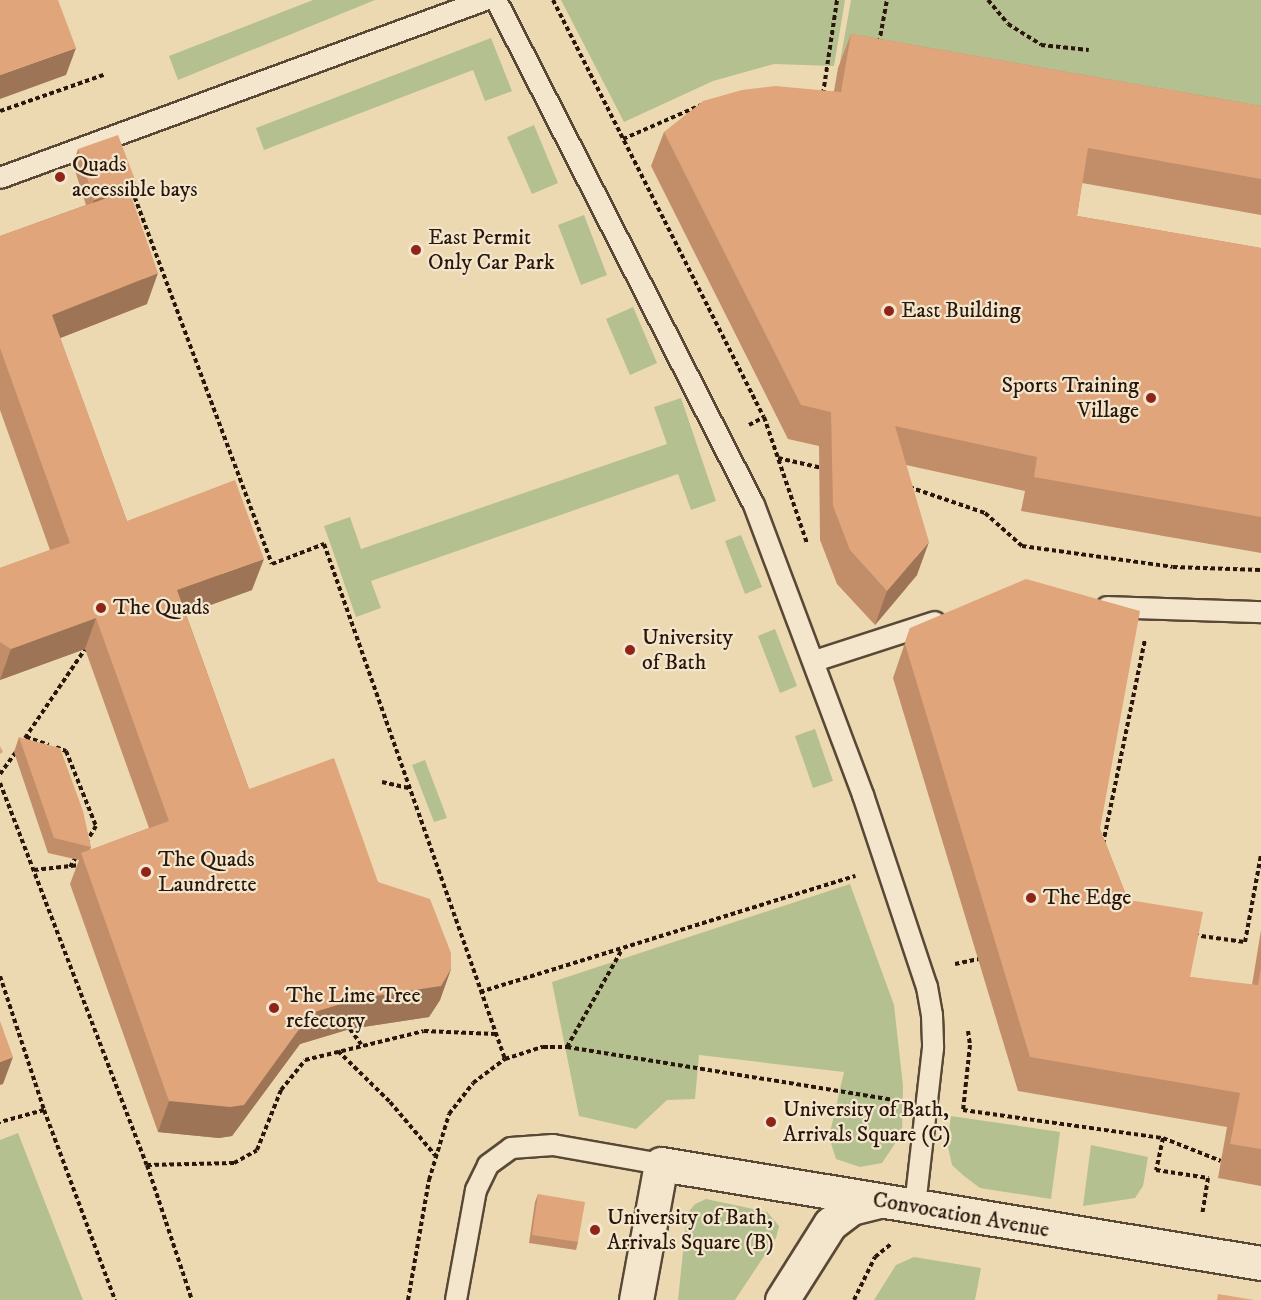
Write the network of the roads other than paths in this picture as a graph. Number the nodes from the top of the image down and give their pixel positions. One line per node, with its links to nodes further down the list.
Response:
1 (484, 0): 3 (lane)
2 (496, 0): 7 (lane)
3 (0, 178)
4 (1087, 605): 5 (lane)
5 (1261, 612)
6 (958, 614): 7 (lane)
7 (815, 661): 10 (lane)
8 (661, 1164): 9 (street, Convocation Avenue); 12 (lane); 13 (street)
9 (879, 1201): 10 (street, Convocation Avenue); 14 (street)
10 (915, 1206): 11 (street, Convocation Avenue)
11 (1261, 1263)
12 (456, 1300)
13 (636, 1300)
14 (782, 1300)

